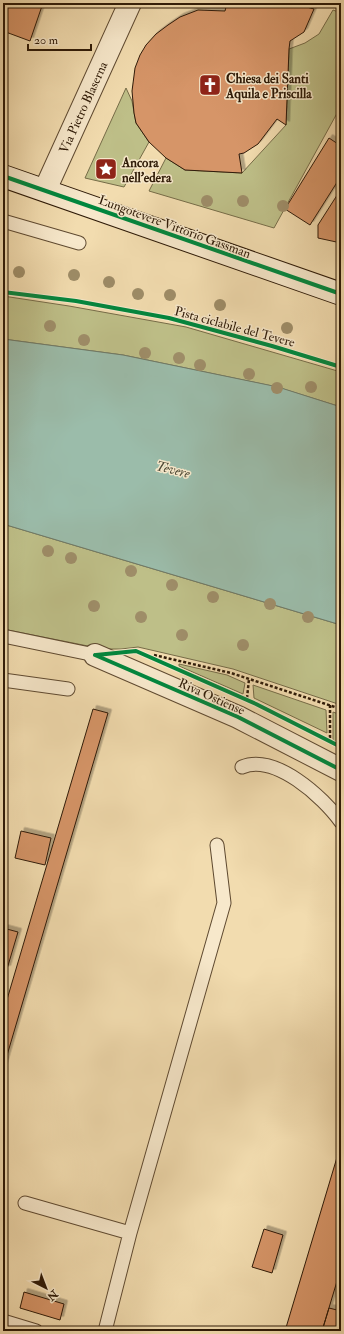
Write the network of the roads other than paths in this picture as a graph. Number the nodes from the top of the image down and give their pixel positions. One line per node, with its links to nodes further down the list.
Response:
1 (130, 3): 3 (street, Via Pietro Blaserna)
2 (3, 176): 3 (street, Lungotevere Vittorio Gassman)
3 (45, 190): 6 (street, Lungotevere Vittorio Gassman)
4 (3, 221): 5 (lane)
5 (79, 243)
6 (341, 294)
7 (3, 636): 8 (lane, Riva Ostiense)
8 (95, 655): 12 (street, Riva Ostiense)
9 (3, 680): 10 (lane)
10 (68, 689)
11 (242, 767): 13 (lane)
12 (341, 770)
13 (341, 822)
14 (217, 845): 16 (lane)
15 (25, 1203): 16 (lane)
16 (130, 1233): 19 (lane)
17 (3, 1321): 18 (lane)
18 (36, 1331)
19 (105, 1331)

